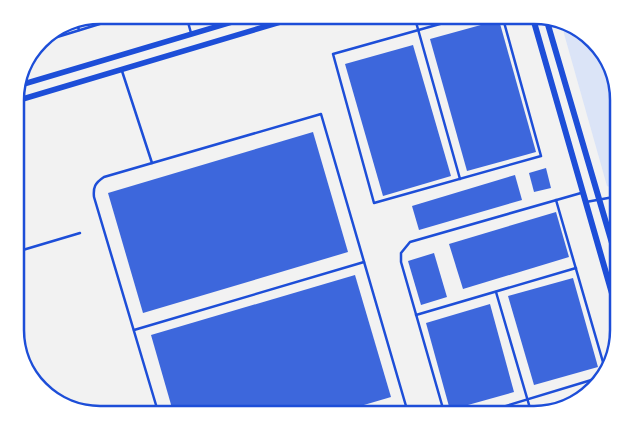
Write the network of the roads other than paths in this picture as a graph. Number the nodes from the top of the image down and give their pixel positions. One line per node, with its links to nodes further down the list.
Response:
1 (99, 24): 10 (lane)
2 (189, 24): 12 (lane)
3 (226, 24): 12 (street)
4 (274, 24): 14 (street)
5 (417, 24): 11 (lane)
6 (440, 24): 11 (lane)
7 (504, 24): 18 (lane)
8 (535, 24): 19 (main road)
9 (548, 25): 21 (main road)
10 (79, 30): 13 (lane)
11 (419, 30): 18 (lane); 18 (lane)
12 (192, 34): 15 (street)
13 (59, 36)
14 (122, 70): 16 (street); 17 (lane)
15 (26, 83)
16 (24, 99)
17 (152, 163): 27 (lane); 32 (lane)
18 (460, 179)
19 (584, 192): 22 (lane); 23 (main road)
20 (610, 197): 21 (lane)
21 (599, 199): 23 (lane); 25 (main road)
22 (556, 200): 28 (lane); 31 (lane)
23 (586, 202): 29 (main road)
24 (80, 233): 26 (lane)
25 (610, 236)
26 (24, 250)
27 (364, 262): 32 (lane); 37 (lane)
28 (576, 268): 30 (lane); 33 (lane)
29 (610, 286)
30 (496, 291): 31 (lane); 35 (lane)
31 (416, 315): 38 (lane)
32 (134, 330): 36 (lane)
33 (603, 362)
34 (591, 380): 35 (lane)
35 (528, 400): 39 (lane); 40 (lane)
36 (156, 406)
37 (406, 406)
38 (442, 406)
39 (507, 406)
40 (530, 406)

